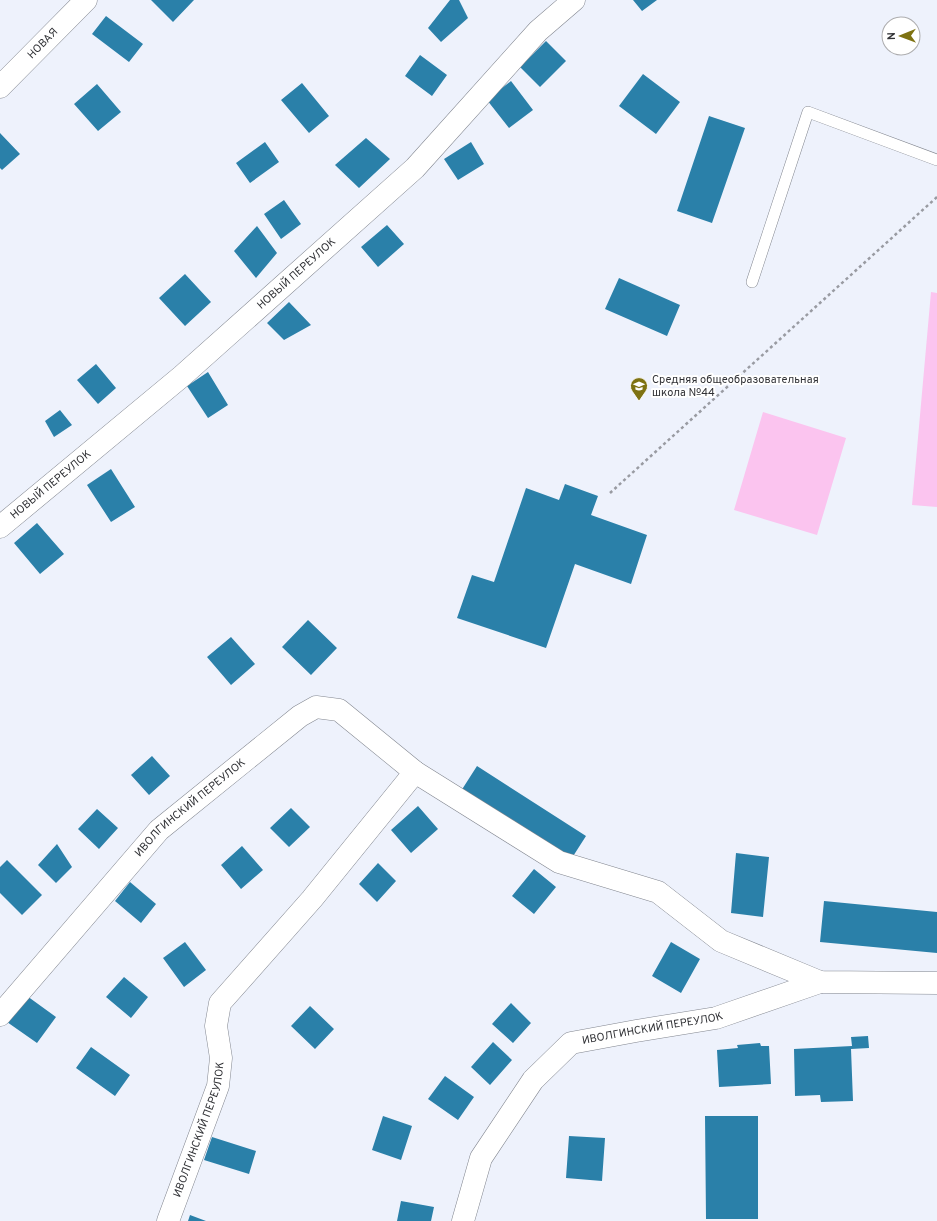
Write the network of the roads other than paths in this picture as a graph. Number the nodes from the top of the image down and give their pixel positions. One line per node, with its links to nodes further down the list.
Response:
1 (86, 0): 3 (street, НОВАЯ)
2 (574, 0): 6 (street, НОВЫЙ ПЕРЕУЛОК)
3 (0, 87)
4 (937, 160): 5 (lane)
5 (752, 282)
6 (0, 527)
7 (415, 772): 8 (street, ИВОЛГИНСКИЙ ПЕРЕУЛОК); 10 (street, ИВОЛГИНСКИЙ ПЕРЕУЛОК); 11 (street, ИВОЛГИНСКИЙ ПЕРЕУЛОК)
8 (820, 982): 9 (street, ИВОЛГИНСКИЙ ПЕРЕУЛОК); 12 (street, ИВОЛГИНСКИЙ ПЕРЕУЛОК)
9 (937, 983)
10 (0, 1015)
11 (168, 1221)
12 (463, 1221)

